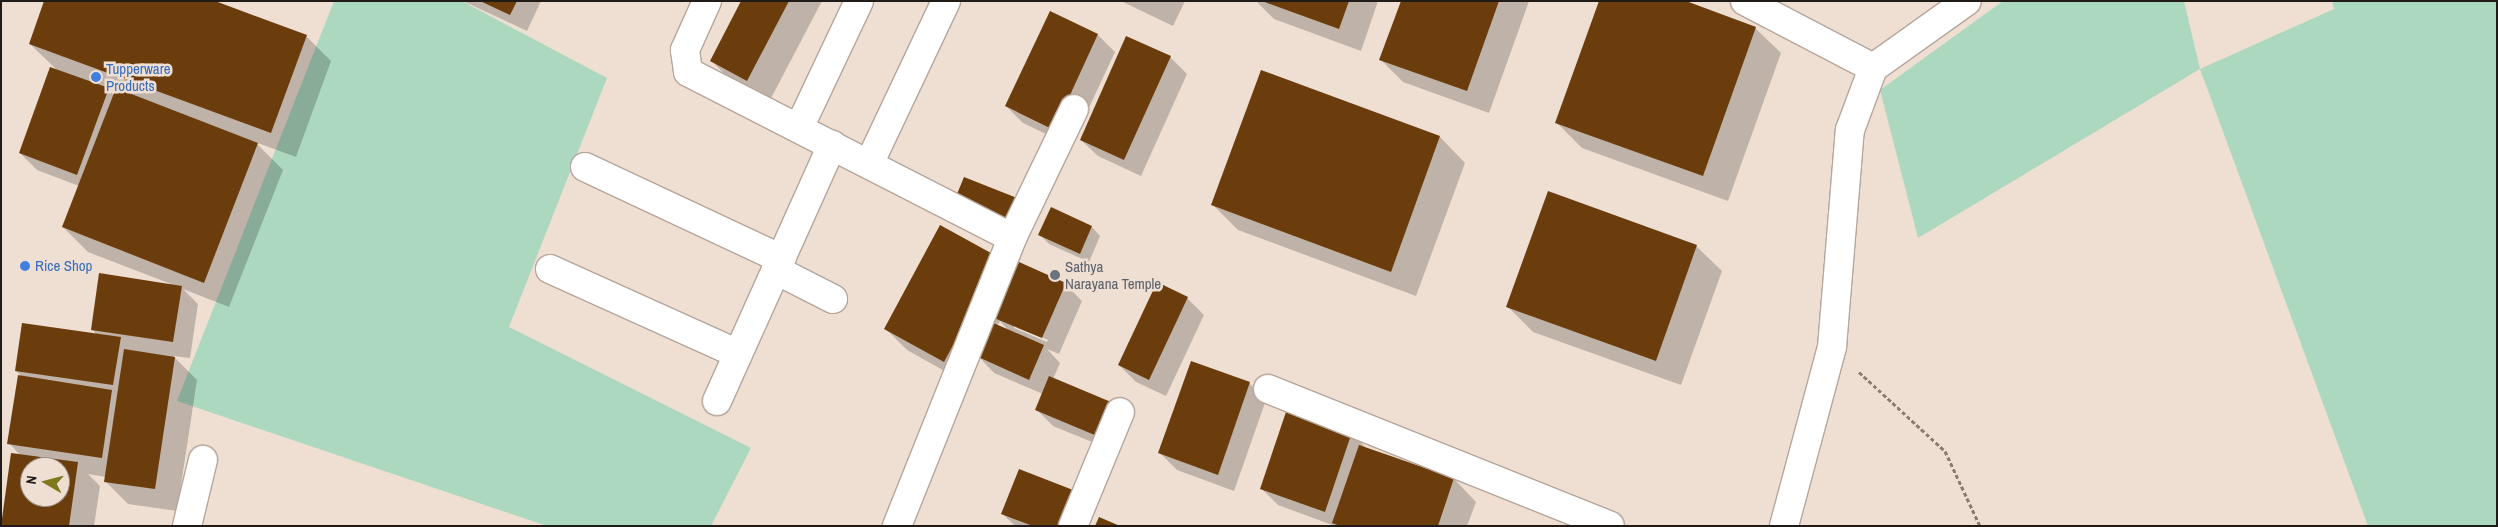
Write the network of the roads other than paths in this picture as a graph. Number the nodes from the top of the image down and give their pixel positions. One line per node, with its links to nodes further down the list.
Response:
1 (707, 1): 8 (street)
2 (859, 1): 8 (street)
3 (946, 1): 10 (street)
4 (1745, 1): 6 (street)
5 (1967, 1): 6 (street)
6 (1873, 68): 25 (street)
7 (1074, 109): 12 (street)
8 (799, 128): 9 (street)
9 (832, 145): 10 (street); 13 (street)
10 (869, 164): 12 (street)
11 (585, 167): 13 (street)
12 (1012, 238): 22 (street)
13 (778, 264): 15 (street); 16 (street)
14 (550, 269): 16 (street)
15 (833, 298)
16 (738, 354): 18 (street)
17 (1268, 389): 24 (street)
18 (717, 401)
19 (1120, 412): 23 (street)
20 (204, 460): 21 (street)
21 (187, 526)
22 (897, 526)
23 (1073, 526)
24 (1610, 526)
25 (1784, 526)

